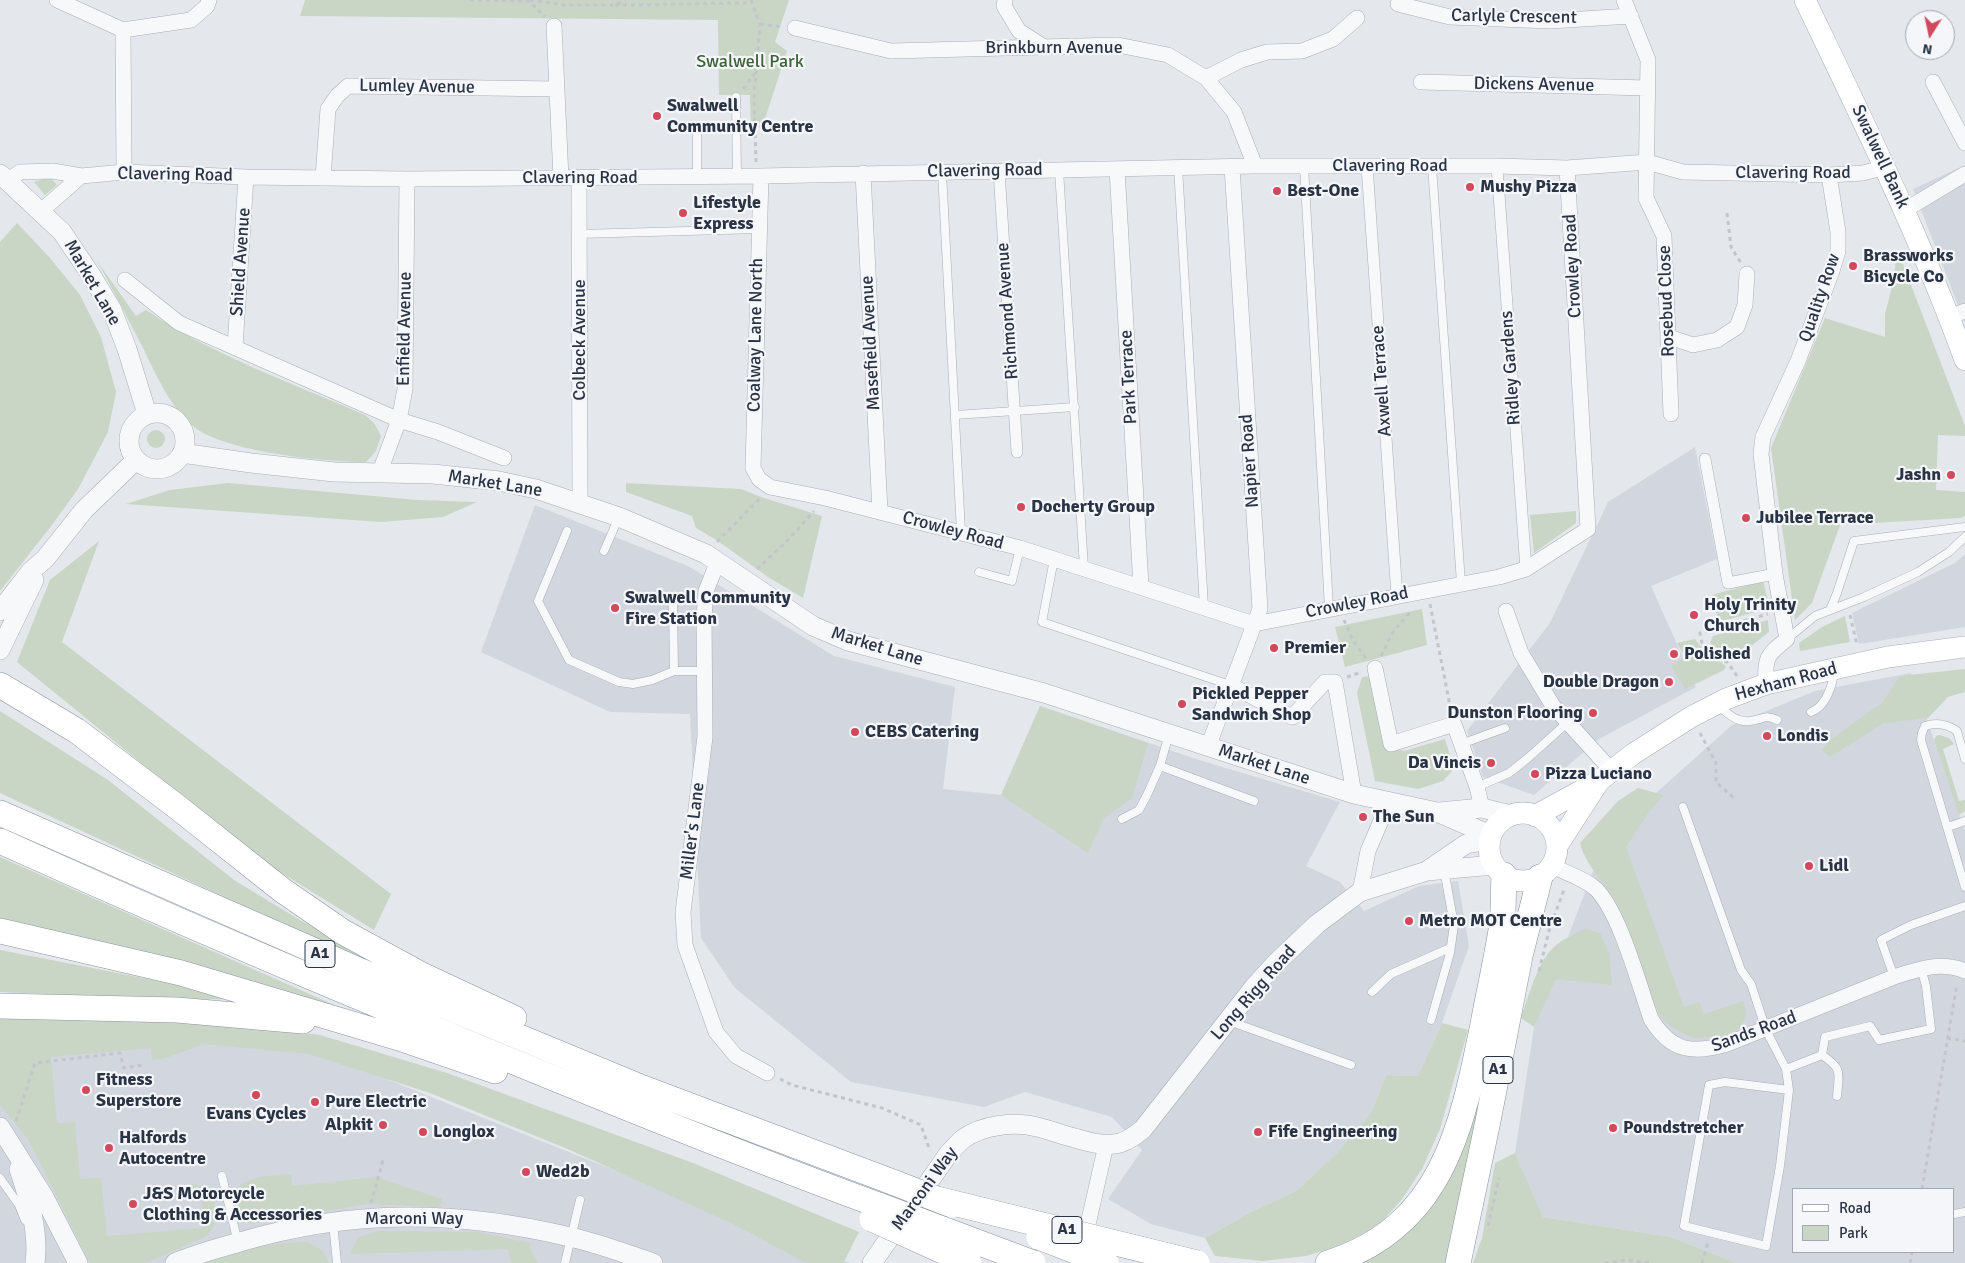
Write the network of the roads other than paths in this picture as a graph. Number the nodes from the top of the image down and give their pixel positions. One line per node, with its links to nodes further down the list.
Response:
1 (58, 0): 11 (street)
2 (209, 0): 11 (street)
3 (1005, 0): 12 (street)
4 (1624, 0): 7 (street, Rosebud Close)
5 (1806, 0): 31 (main road, Swalwell Bank)
6 (1398, 4): 7 (street, Carlyle Crescent)
7 (1631, 16): 16 (street, Rosebud Close)
8 (1357, 18): 13 (street)
9 (554, 26): 17 (street)
10 (795, 28): 12 (street, Brinkburn Avenue)
11 (123, 30): 34 (street)
12 (1044, 47): 13 (street, Brinkburn Avenue)
13 (1206, 78): 23 (street, Brinkburn Avenue)
14 (1421, 82): 16 (street, Dickens Avenue)
15 (1933, 82): 20 (street)
16 (1647, 88): 21 (street, Rosebud Close)
17 (557, 89): 45 (street, Lumley Avenue); 46 (street)
18 (736, 97): 39 (lane)
19 (696, 136): 43 (lane)
20 (1965, 143)
21 (1647, 162): 30 (street, Clavering Road); 41 (street, Clavering Road); 56 (street, Rosebud Close)
22 (1232, 166): 23 (street, Clavering Road); 29 (street, Clavering Road); 97 (street, Napier Road)
23 (1255, 166): 24 (street, Clavering Road)
24 (1304, 166): 25 (street, Clavering Road); 93 (lane)
25 (1367, 166): 26 (street, Clavering Road); 90 (street, Axwell Terrace)
26 (1432, 166): 27 (street, Clavering Road); 88 (lane)
27 (1497, 166): 30 (street, Clavering Road); 85 (street, Ridley Gardens)
28 (1117, 168): 29 (street, Clavering Road); 32 (street, Clavering Road); 89 (street, Park Terrace)
29 (1178, 168): 92 (lane)
30 (1567, 168): 85 (street, Crowley Road)
31 (1886, 168): 41 (street, Clavering Road); 49 (main road, Swalwell Bank)
32 (1059, 170): 33 (street, Clavering Road); 59 (lane)
33 (999, 171): 35 (street, Clavering Road); 60 (street, Richmond Avenue)
34 (124, 172): 38 (street, Clavering Road); 42 (street, Clavering Road)
35 (942, 172): 36 (street, Clavering Road); 63 (lane)
36 (862, 173): 40 (street, Clavering Road); 73 (street, Masefield Avenue)
37 (1965, 174): 49 (street)
38 (81, 176): 44 (street, Clavering Road); 50 (street)
39 (737, 176): 40 (street, Clavering Road); 43 (street, Clavering Road)
40 (760, 176): 51 (street, Coalway Lane North)
41 (1829, 176): 87 (street, Quality Row)
42 (246, 177): 45 (street, Clavering Road); 57 (street, Shield Avenue)
43 (697, 177): 47 (street, Clavering Road)
44 (4, 178): 50 (street, Market Lane)
45 (322, 178): 48 (street, Clavering Road)
46 (561, 178): 47 (street, Clavering Road); 48 (street, Clavering Road)
47 (579, 178): 52 (street, Colbeck Avenue)
48 (407, 179): 64 (street, Enfield Avenue)
49 (1905, 210): 55 (main road, Swalwell Bank)
50 (40, 212): 61 (street, Market Lane)
51 (759, 228): 52 (lane); 71 (street, Coalway Lane North)
52 (579, 234): 72 (street, Colbeck Avenue)
53 (1747, 274): 56 (street)
54 (125, 280): 57 (street, Market Lane)
55 (1957, 314): 58 (main road, Swalwell Bank)
56 (1669, 337): 62 (street, Rosebud Close)
57 (235, 347): 64 (street, Market Lane)
58 (1965, 360)
59 (1075, 407): 60 (lane); 84 (lane)
60 (1014, 411): 63 (lane); 66 (street, Richmond Avenue)
61 (146, 414): 65 (street); 69 (street)
62 (1671, 414)
63 (955, 415): 77 (lane)
64 (399, 420): 67 (street, Market Lane); 70 (street, Enfield Avenue)
65 (182, 452): 69 (street); 70 (street, Market Lane)
66 (1017, 452)
67 (504, 458)
68 (1705, 459): 87 (street)
69 (136, 460): 81 (street)
70 (379, 474): 72 (street, Market Lane)
71 (770, 487): 73 (street, Crowley Road)
72 (580, 502): 74 (street, Market Lane)
73 (880, 512): 77 (street, Crowley Road)
74 (619, 517): 80 (lane); 82 (street, Market Lane)
75 (1965, 527): 94 (lane)
76 (566, 531): 103 (lane)
77 (961, 532): 79 (street, Crowley Road)
78 (1965, 537): 94 (lane)
79 (1020, 548): 83 (street, Crowley Road); 86 (lane)
80 (604, 551)
81 (45, 558): 95 (street); 100 (street)
82 (712, 558): 104 (street, Miller's Lane); 113 (street, Market Lane)
83 (1054, 558): 84 (street, Crowley Road); 106 (lane)
84 (1084, 568): 89 (street, Crowley Road)
85 (1526, 569): 88 (street, Crowley Road)
86 (978, 572)
87 (1775, 574): 98 (street, Quality Row)
88 (1461, 582): 90 (street, Crowley Road)
89 (1141, 586): 92 (street, Crowley Road)
90 (1396, 596): 93 (street, Crowley Road)
91 (673, 603): 103 (lane)
92 (1204, 607): 97 (street, Crowley Road)
93 (1334, 607): 97 (street, Crowley Road)
94 (1830, 610): 98 (lane)
95 (0, 611)
96 (1506, 611): 111 (street)
97 (1254, 624): 106 (street, Napier Road)
98 (1787, 639): 107 (street)
99 (1965, 647): 102 (main road, Hexham Road)
100 (0, 650)
101 (1375, 668): 114 (street)
102 (1834, 669): 107 (main road, Hexham Road); 109 (lane)
103 (674, 671): 104 (lane)
104 (704, 671): 154 (street, Miller's Lane)
105 (0, 685): 155 (highway)
106 (1230, 685): 115 (street, Napier Road); 120 (street)
107 (1757, 687): 108 (main road, Hexham Road)
108 (1716, 704): 110 (lane); 118 (main road, Hexham Road)
109 (1811, 712)
110 (1777, 720)
111 (1567, 723): 118 (street); 119 (lane)
112 (1505, 728): 114 (lane)
113 (1169, 734): 115 (street, Market Lane); 117 (lane)
114 (1461, 744): 119 (street)
115 (1208, 746): 120 (street, Market Lane)
116 (1965, 758): 131 (lane)
117 (1160, 766): 121 (lane); 129 (lane)
118 (1605, 776): 128 (main road, Hexham Road); 134 (main road, Hexham Road)
119 (1477, 787): 124 (street)
120 (1354, 794): 122 (street, Market Lane)
121 (1254, 801)
122 (1389, 802): 125 (street, Market Lane); 138 (street)
123 (1683, 807): 149 (lane)
124 (1482, 808): 125 (street, Market Lane); 127 (street, Market Lane)
125 (1437, 812): 132 (street, Market Lane)
126 (0, 813): 155 (highway, A1)
127 (1511, 814): 128 (main road); 132 (main road)
128 (1535, 816): 134 (main road)
129 (1122, 819)
130 (1965, 821): 131 (lane)
131 (1948, 827): 137 (lane)
132 (1490, 838): 135 (street); 136 (main road)
133 (0, 841): 158 (highway, A1)
134 (1549, 863): 136 (main road); 149 (street, Sands Road); 182 (highway, A1)
135 (1435, 870): 136 (street); 138 (street, Long Rigg Road); 141 (lane)
136 (1499, 870): 181 (highway, A1)
137 (1965, 887)
138 (1360, 892): 147 (street, Long Rigg Road)
139 (1965, 906): 144 (lane)
140 (0, 931): 150 (highway)
141 (1450, 948): 145 (lane); 148 (lane)
142 (1921, 968): 143 (street, Sands Road); 144 (street, Sands Road); 151 (lane)
143 (1964, 968)
144 (1894, 977): 149 (street, Sands Road)
145 (1372, 992)
146 (0, 1006): 150 (highway)
147 (1227, 1020): 152 (lane); 160 (street, Long Rigg Road)
148 (1431, 1020)
149 (1766, 1030): 153 (lane)
150 (399, 1038): 158 (highway)
151 (1822, 1055): 153 (lane); 157 (lane)
152 (1351, 1065)
153 (1786, 1069): 156 (lane)
154 (767, 1072)
155 (643, 1088): 163 (highway, A1, bridge)
156 (1789, 1090): 156 (lane)
157 (1837, 1096)
158 (612, 1103): 165 (highway, A1)
159 (8, 1131): 169 (street); 170 (street)
160 (1106, 1145): 175 (street, Marconi Way); 178 (street)
161 (222, 1176): 168 (lane)
162 (0, 1178): 169 (lane)
163 (937, 1199): 179 (highway, A1, bridge); 180 (highway, A1, bridge)
164 (580, 1200): 167 (lane)
165 (877, 1213): 176 (highway, A1, bridge); 177 (highway, A1, bridge)
166 (333, 1221): 167 (street, Marconi Way); 168 (street, Marconi Way); 172 (lane)
167 (572, 1237): 173 (lane); 174 (street, Marconi Way)
168 (238, 1243): 171 (street, Marconi Way)
169 (36, 1254)
170 (78, 1263)
171 (175, 1263)
172 (338, 1263)
173 (565, 1263)
174 (653, 1263)
175 (872, 1263)
176 (969, 1263)
177 (1033, 1263)
178 (1080, 1263)
179 (1106, 1263)
180 (1197, 1263)
181 (1328, 1263)
182 (1458, 1263)

